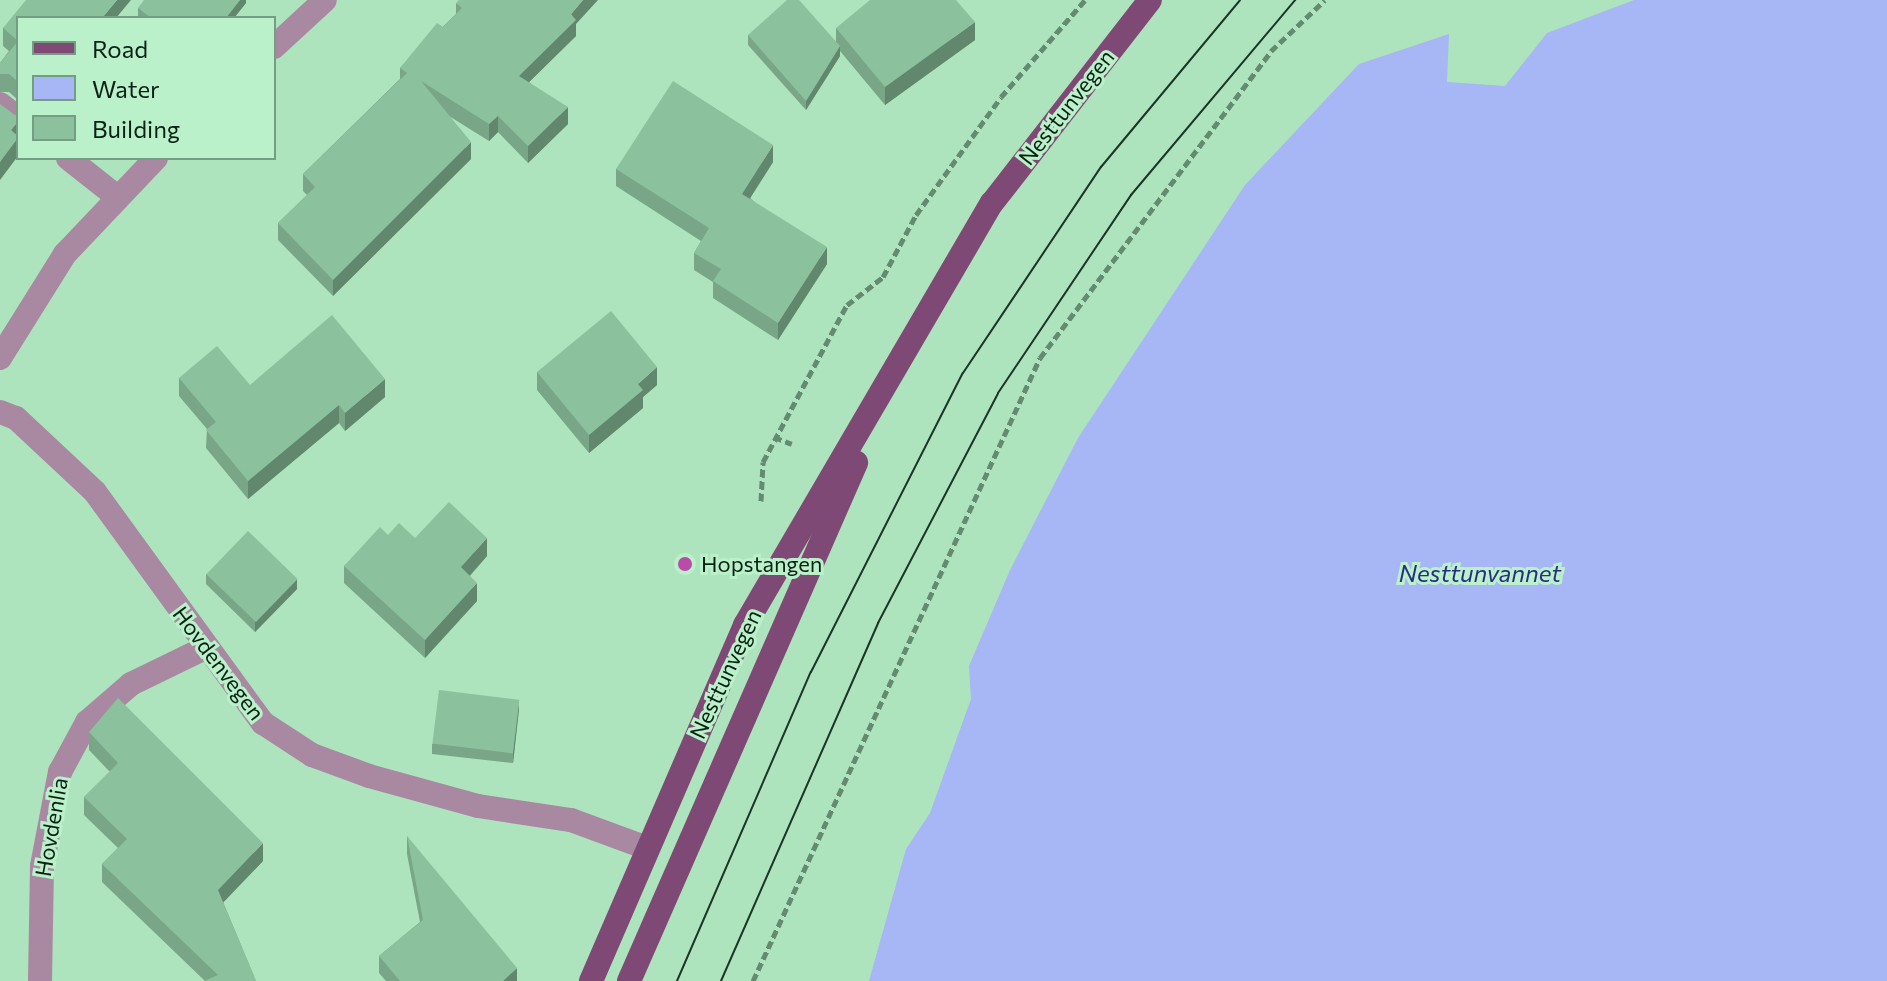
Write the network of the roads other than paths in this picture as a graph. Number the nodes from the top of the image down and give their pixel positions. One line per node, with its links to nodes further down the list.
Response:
1 (325, 0): 3 (street)
2 (1150, 0): 9 (main road, Nesttunvegen)
3 (276, 45)
4 (0, 104): 5 (street)
5 (16, 116)
6 (71, 160): 8 (street)
7 (154, 160): 8 (street)
8 (116, 196): 10 (street)
9 (912, 340): 13 (main road, Nesttunvegen); 16 (main road, Nesttunvegen)
10 (0, 358)
11 (0, 412): 12 (street, Hovdenvegen)
12 (203, 649): 13 (street, Hovdenvegen); 14 (street, Hovdenlia)
13 (647, 848): 15 (main road, Nesttunvegen)
14 (40, 981)
15 (591, 981)
16 (629, 981)

